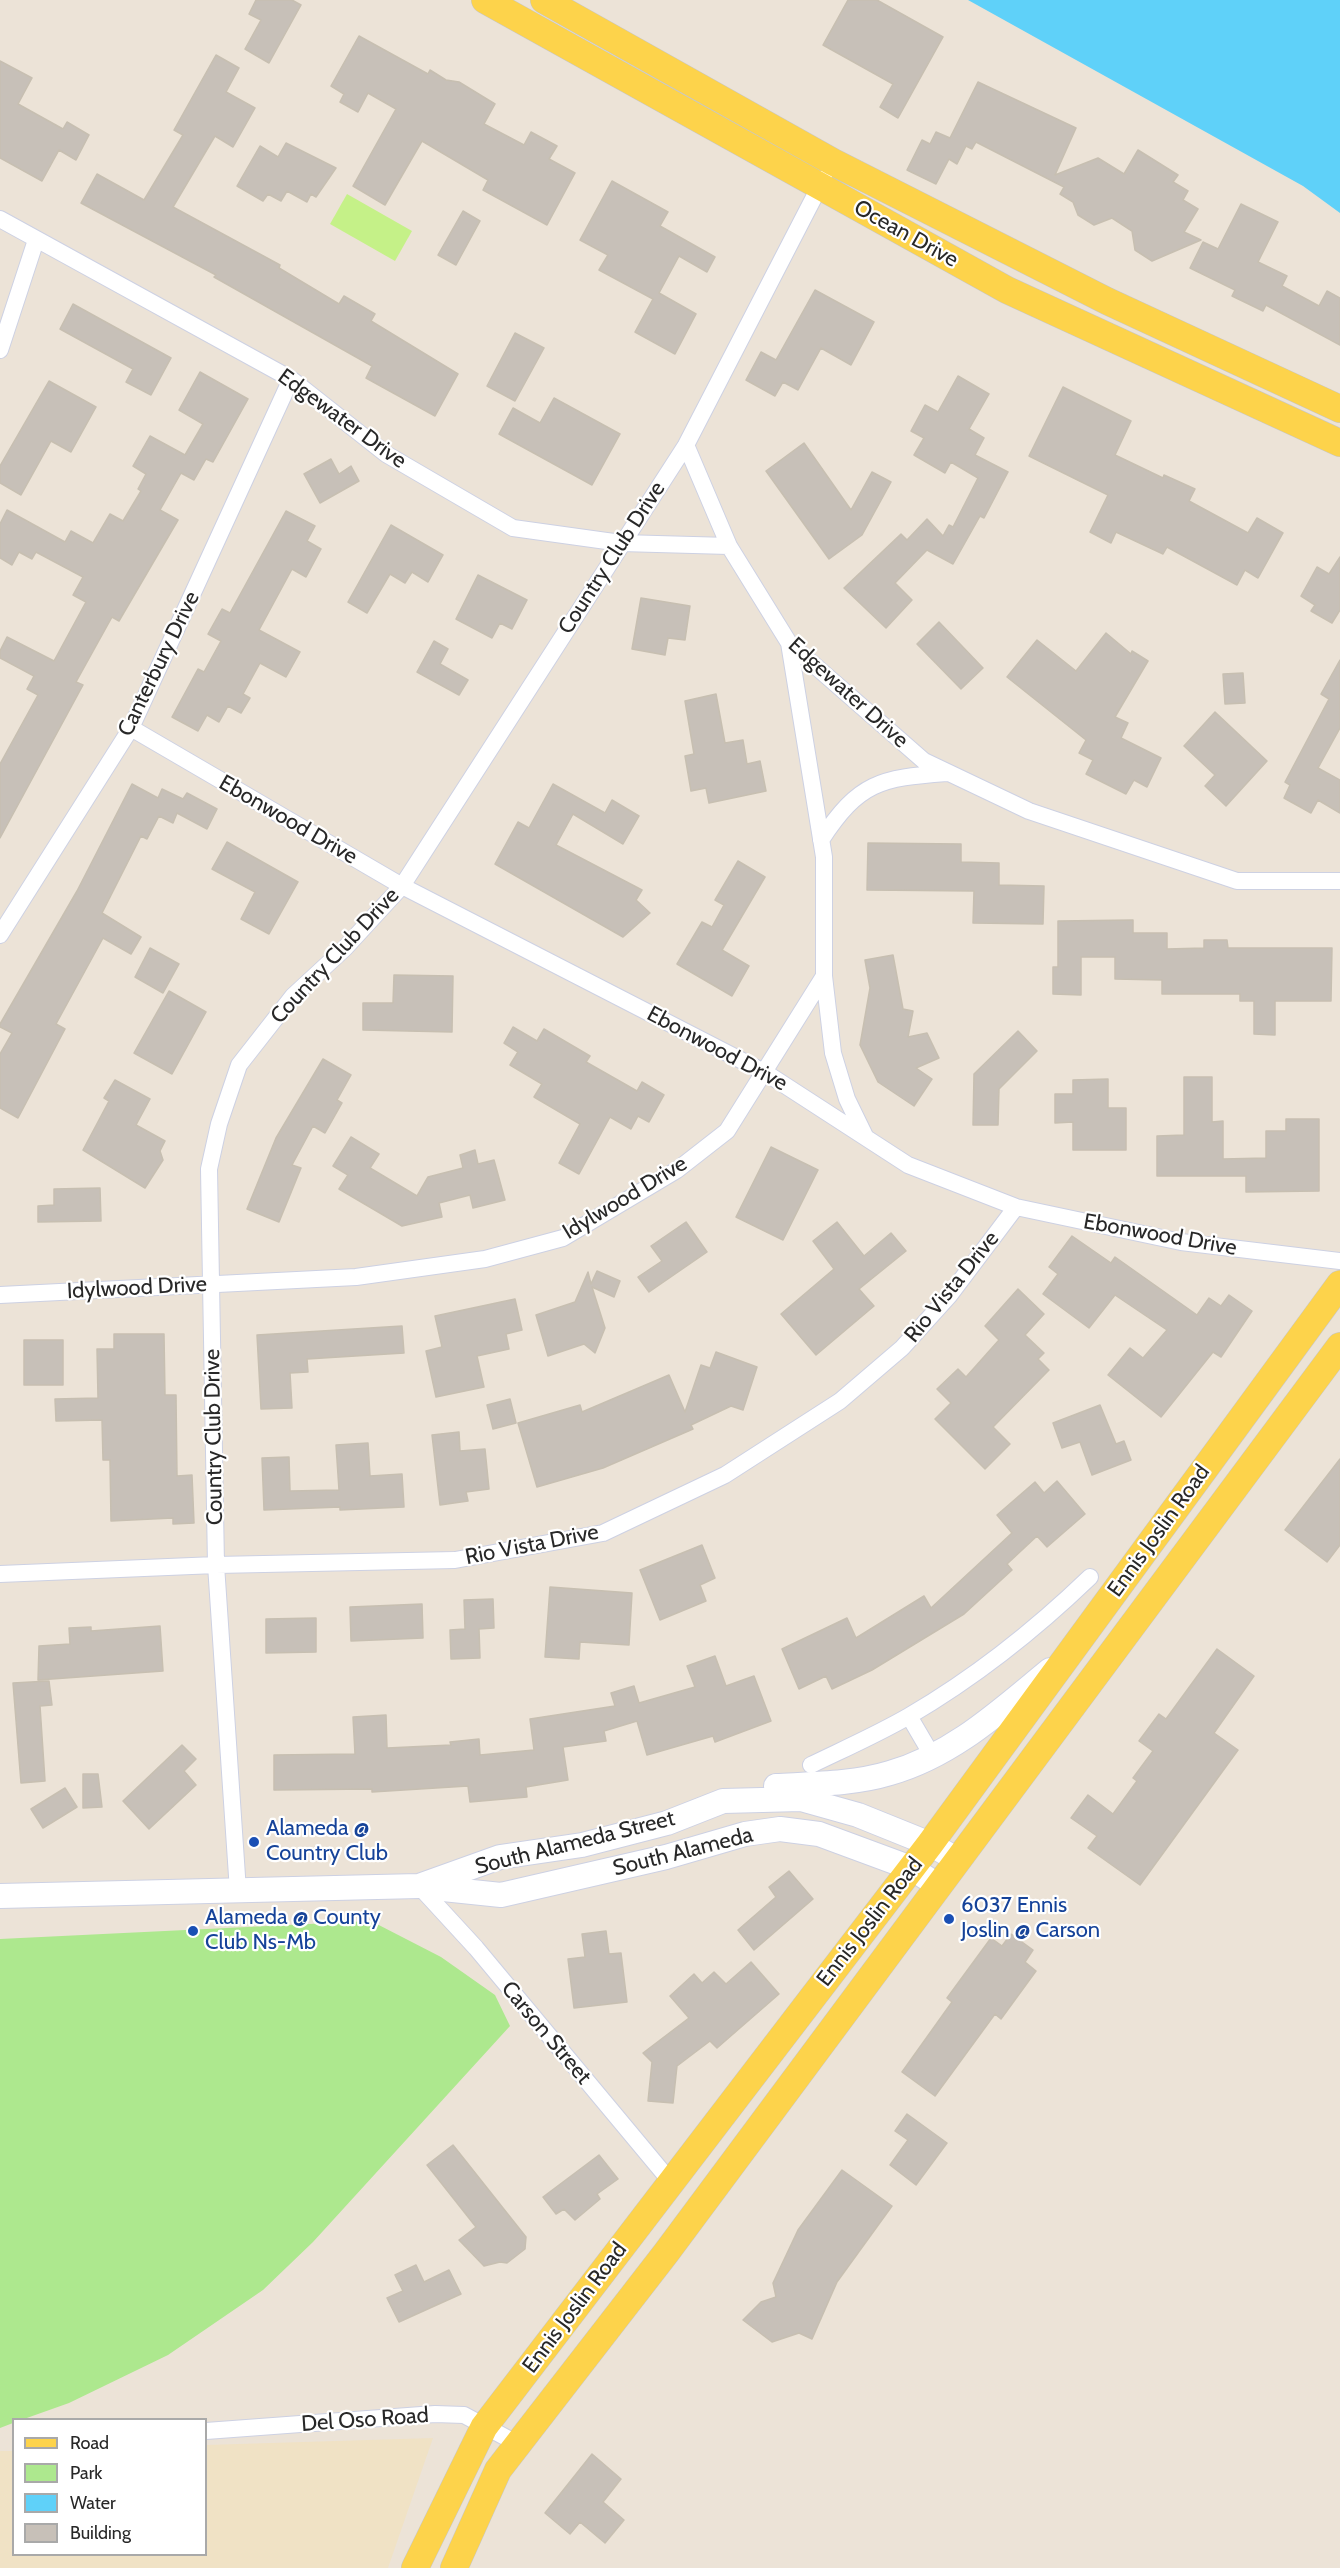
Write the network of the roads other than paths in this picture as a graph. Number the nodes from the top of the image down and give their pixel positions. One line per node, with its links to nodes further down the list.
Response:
1 (485, 0): 3 (main road, Ocean Drive)
2 (544, 0): 4 (main road, Ocean Drive)
3 (521, 9): 5 (main road, Ocean Drive)
4 (671, 71): 5 (main road); 6 (main road, Ocean Drive)
5 (659, 95): 7 (main road, Ocean Drive)
6 (833, 162): 7 (street, Country Club Drive); 8 (main road, Ocean Drive)
7 (820, 186): 10 (main road, Ocean Drive); 23 (street, Country Club Drive)
8 (899, 194): 10 (main road); 12 (main road, Ocean Drive)
9 (0, 219): 11 (street, Edgewater Drive)
10 (884, 222): 13 (main road, Ocean Drive)
11 (36, 240): 16 (street); 18 (street, Edgewater Drive)
12 (1024, 258): 13 (main road); 14 (main road, Ocean Drive)
13 (1007, 290): 15 (main road, Ocean Drive)
14 (1107, 301): 15 (main road); 19 (main road, Ocean Drive)
15 (1093, 330): 17 (main road, Ocean Drive)
16 (0, 350)
17 (1160, 361): 21 (main road, Ocean Drive); 24 (main road)
18 (291, 379): 25 (street, Edgewater Drive); 28 (street, Canterbury Drive)
19 (1295, 387): 20 (main road, Ocean Drive); 21 (main road)
20 (1340, 410)
21 (1281, 416): 22 (main road, Ocean Drive)
22 (1340, 443)
23 (686, 445): 25 (street, Country Club Drive); 26 (street)
24 (1340, 460)
25 (621, 543): 26 (street, Edgewater Drive); 32 (street, Country Club Drive)
26 (729, 546): 27 (street, Edgewater Drive)
27 (789, 643): 29 (street, Edgewater Drive); 30 (street)
28 (130, 728): 32 (street, Ebonwood Drive); 33 (street, Canterbury Drive)
29 (949, 773): 30 (street); 31 (street, Edgewater Drive)
30 (821, 840): 34 (street)
31 (1340, 881)
32 (402, 885): 35 (street, Ebonwood Drive); 39 (street, Country Club Drive)
33 (0, 935)
34 (824, 976): 35 (street, Idylwood Drive); 36 (street)
35 (766, 1073): 36 (street, Ebonwood Drive); 39 (street, Idylwood Drive)
36 (865, 1137): 37 (street, Ebonwood Drive)
37 (1016, 1207): 38 (street, Ebonwood Drive); 43 (street, Rio Vista Drive)
38 (1340, 1261)
39 (211, 1284): 41 (street, Idylwood Drive); 43 (street, Country Club Drive)
40 (1340, 1284): 46 (main road, Ennis Joslin Road)
41 (0, 1295)
42 (1340, 1346): 52 (main road, Ennis Joslin Road)
43 (216, 1565): 44 (street, Rio Vista Drive); 56 (street, Country Club Drive)
44 (0, 1574)
45 (1090, 1577): 47 (street)
46 (1064, 1659): 48 (main road); 51 (main road, Ennis Joslin Road)
47 (909, 1716): 48 (street); 49 (street)
48 (933, 1757): 50 (main road)
49 (811, 1765)
50 (723, 1801): 51 (main road, South Alameda Street); 54 (main road, South Alameda Street)
51 (930, 1844): 52 (main road, South Alameda Street); 53 (main road, Ennis Joslin Road)
52 (958, 1860): 55 (main road, Ennis Joslin Road)
53 (911, 1868): 54 (main road, South Alameda); 55 (main road, South Alameda); 58 (main road, Ennis Joslin Road)
54 (419, 1886): 56 (main road, South Alameda Street); 58 (street, Carson Street)
55 (939, 1886): 61 (main road, Ennis Joslin Road)
56 (238, 1891): 57 (main road, South Alameda Street)
57 (0, 1896)
58 (671, 2182): 59 (main road, Ennis Joslin Road)
59 (484, 2427): 60 (street, Del Oso Road); 61 (street, Del Oso Road); 62 (main road, Ennis Joslin Road)
60 (207, 2431)
61 (518, 2444): 63 (main road, Ennis Joslin Road)
62 (415, 2568)
63 (454, 2568)

